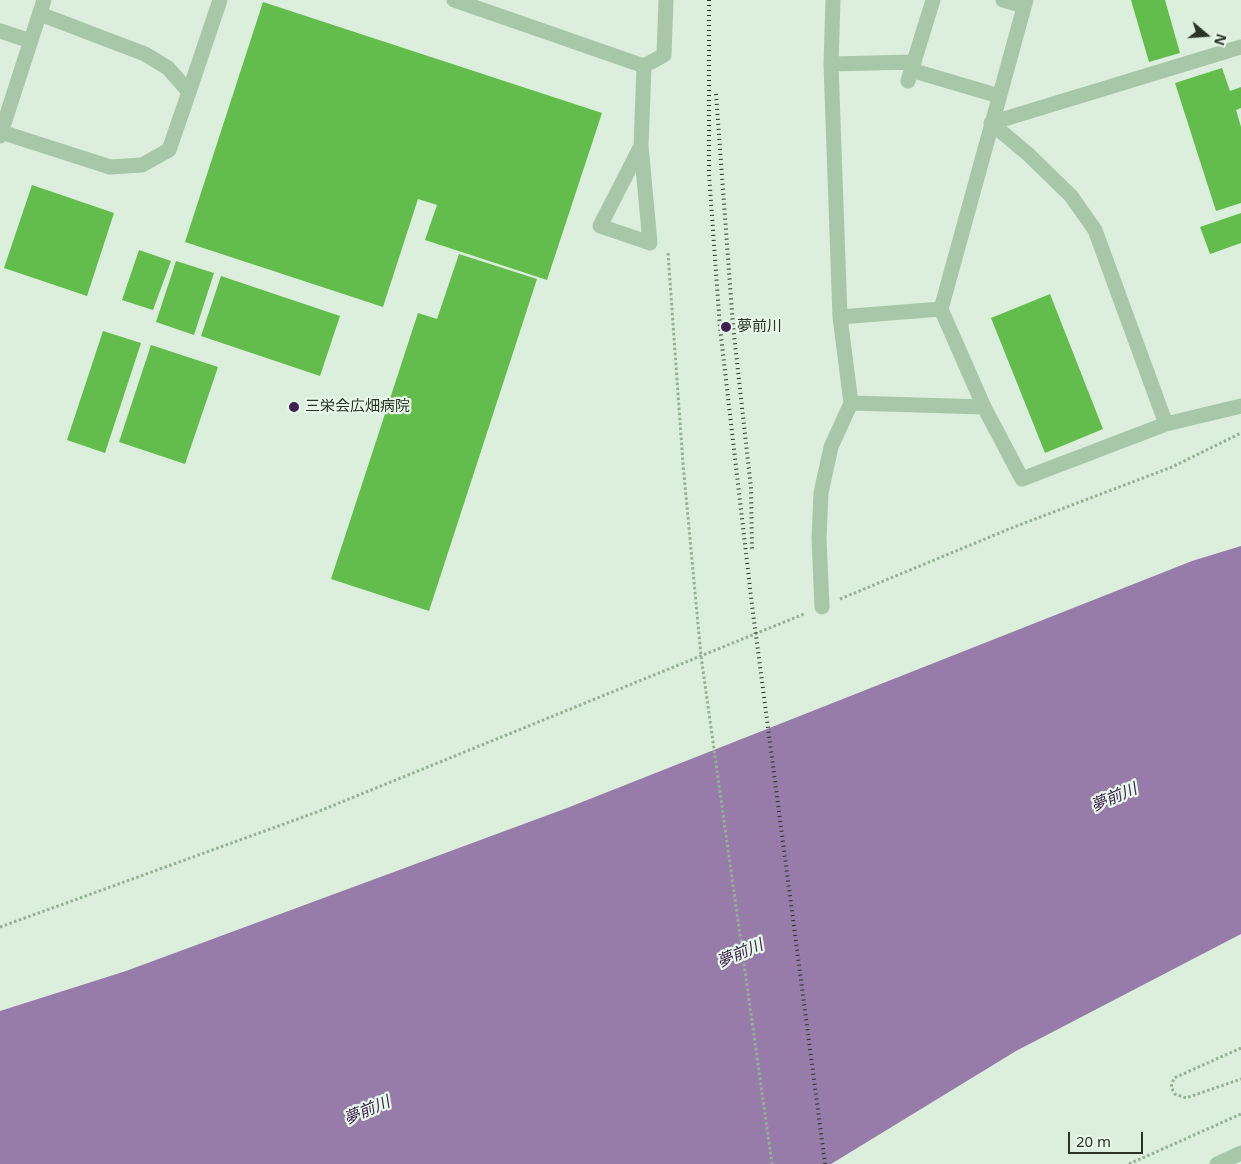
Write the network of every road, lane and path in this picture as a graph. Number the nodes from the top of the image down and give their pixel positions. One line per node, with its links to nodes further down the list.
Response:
1 (220, 0): 15 (street)
2 (454, 0): 13 (street)
3 (666, 0): 13 (street)
4 (833, 0): 12 (street)
5 (933, 0): 14 (street)
6 (1003, 0): 7 (street)
7 (1025, 3): 16 (street)
8 (42, 7): 10 (street); 15 (street)
9 (0, 31): 10 (street)
10 (31, 41): 18 (street)
11 (1241, 47): 17 (street)
12 (831, 64): 14 (street); 22 (street)
13 (644, 66): 19 (street)
14 (911, 71): 16 (street)
15 (189, 92): 18 (street)
16 (999, 96): 17 (street)
17 (991, 123): 21 (street); 26 (street)
18 (1, 134)
19 (641, 146): 20 (street); 20 (street)
20 (650, 243): 29 (path)
21 (941, 308): 22 (street); 25 (street)
22 (840, 317): 23 (street)
23 (852, 403): 25 (street); 28 (street)
24 (1241, 406): 26 (street)
25 (984, 407): 26 (street)
26 (1166, 424)
27 (1241, 433): 28 (path)
28 (822, 607): 29 (path)
29 (701, 656): 30 (path); 35 (path)
30 (0, 927)
31 (1241, 1048): 32 (path)
32 (1241, 1079)
33 (1241, 1114): 36 (path)
34 (1241, 1153): 37 (street)
35 (772, 1164)
36 (1129, 1164)
37 (1217, 1164)

